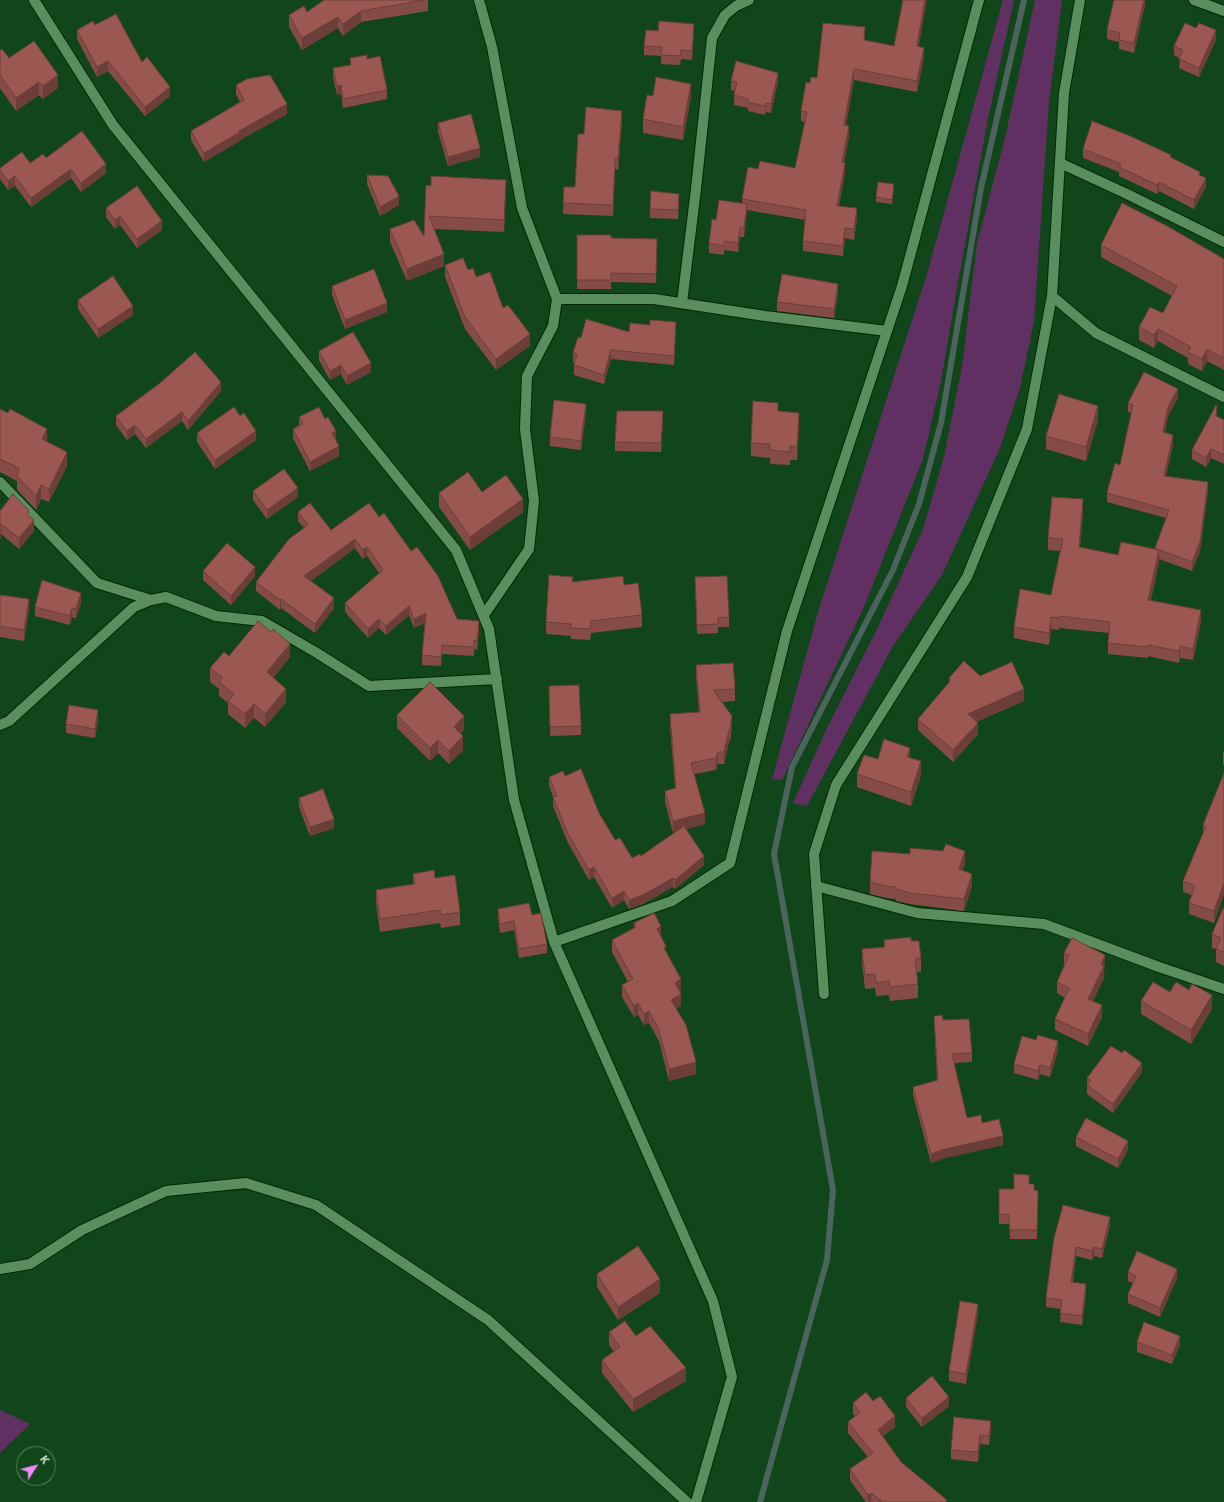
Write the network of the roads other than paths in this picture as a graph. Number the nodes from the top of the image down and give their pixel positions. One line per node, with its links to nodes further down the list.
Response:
1 (34, 0): 17 (street)
2 (479, 0): 11 (street)
3 (749, 0): 12 (street)
4 (979, 0): 13 (street)
5 (1080, 0): 8 (street)
6 (1194, 0): 7 (street)
7 (1224, 11)
8 (1060, 163): 9 (street); 10 (street)
9 (1224, 242)
10 (1052, 296): 14 (street); 20 (street)
11 (557, 299): 12 (street); 17 (street)
12 (682, 303): 13 (street)
13 (887, 331): 21 (street)
14 (1224, 397)
15 (0, 482): 16 (street)
16 (151, 600): 18 (street); 19 (street)
17 (484, 615): 18 (street)
18 (497, 679): 21 (street)
19 (0, 725)
20 (816, 886): 22 (street); 23 (street)
21 (554, 942): 26 (street)
22 (1224, 989)
23 (824, 994)
24 (0, 1269): 25 (street)
25 (687, 1502)
26 (696, 1502)

